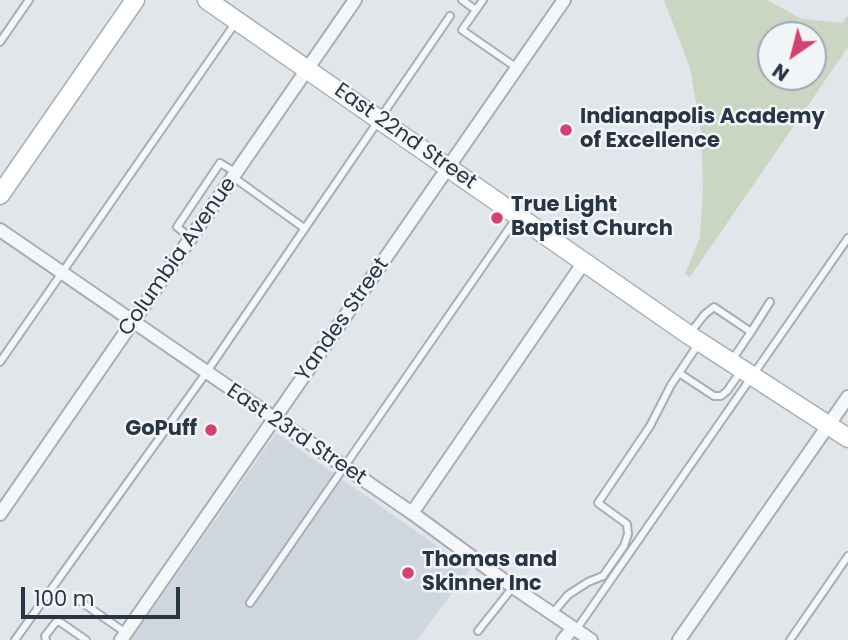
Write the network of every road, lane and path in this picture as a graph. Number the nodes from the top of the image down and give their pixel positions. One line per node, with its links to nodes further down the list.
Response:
1 (29, 0): 11 (lane)
2 (135, 0): 17 (main road)
3 (207, 0): 9 (main road, East 22nd Street)
4 (355, 0): 13 (street, Columbia Avenue)
5 (462, 0): 8 (lane)
6 (482, 0): 8 (lane)
7 (564, 0): 12 (street, Yandes Street)
8 (476, 10): 10 (lane)
9 (237, 21): 13 (main road, East 22nd Street); 24 (lane)
10 (462, 30): 12 (lane); 14 (lane)
11 (0, 42)
12 (517, 68): 15 (street, Yandes Street)
13 (307, 69): 14 (main road, East 22nd Street); 16 (street, Columbia Avenue)
14 (379, 119): 15 (main road, East 22nd Street); 19 (lane)
15 (449, 167): 18 (main road, East 22nd Street); 34 (street, Yandes Street)
16 (234, 175): 19 (lane); 21 (street, Columbia Avenue); 21 (lane)
17 (0, 195)
18 (518, 216): 23 (main road, East 22nd Street); 37 (lane)
19 (304, 228): 31 (lane)
20 (0, 230): 24 (street, East 23rd Street)
21 (191, 238): 26 (street, Columbia Avenue)
22 (848, 238): 30 (lane)
23 (584, 262): 28 (main road, East 22nd Street); 38 (street)
24 (62, 273): 26 (street, East 23rd Street); 29 (lane)
25 (770, 302): 27 (lane)
26 (133, 322): 31 (street, East 23rd Street); 39 (street, Columbia Avenue)
27 (751, 332): 28 (lane); 30 (lane)
28 (695, 338): 30 (main road, East 22nd Street); 32 (lane)
29 (0, 362)
30 (742, 368): 32 (lane); 35 (main road, East 22nd Street); 45 (lane)
31 (206, 373): 34 (street, East 23rd Street); 48 (lane)
32 (679, 373): 44 (lane)
33 (848, 397): 35 (street)
34 (274, 420): 37 (street, East 23rd Street); 47 (street, Yandes Street)
35 (829, 425): 36 (main road, East 22nd Street); 53 (street)
36 (848, 438)
37 (344, 468): 38 (street, East 23rd Street); 43 (lane)
38 (412, 513): 41 (street, East 23rd Street)
39 (0, 514)
40 (848, 556): 54 (lane)
41 (513, 587): 44 (street, East 23rd Street); 46 (lane)
42 (77, 598): 47 (lane)
43 (250, 603)
44 (552, 614): 45 (street, East 23rd Street)
45 (574, 629): 51 (street); 52 (street, East 23rd Street)
46 (478, 631)
47 (123, 636)
48 (15, 640)
49 (46, 640): 50 (lane)
50 (86, 640)
51 (563, 640)
52 (592, 640)
53 (679, 640)
54 (790, 640)

